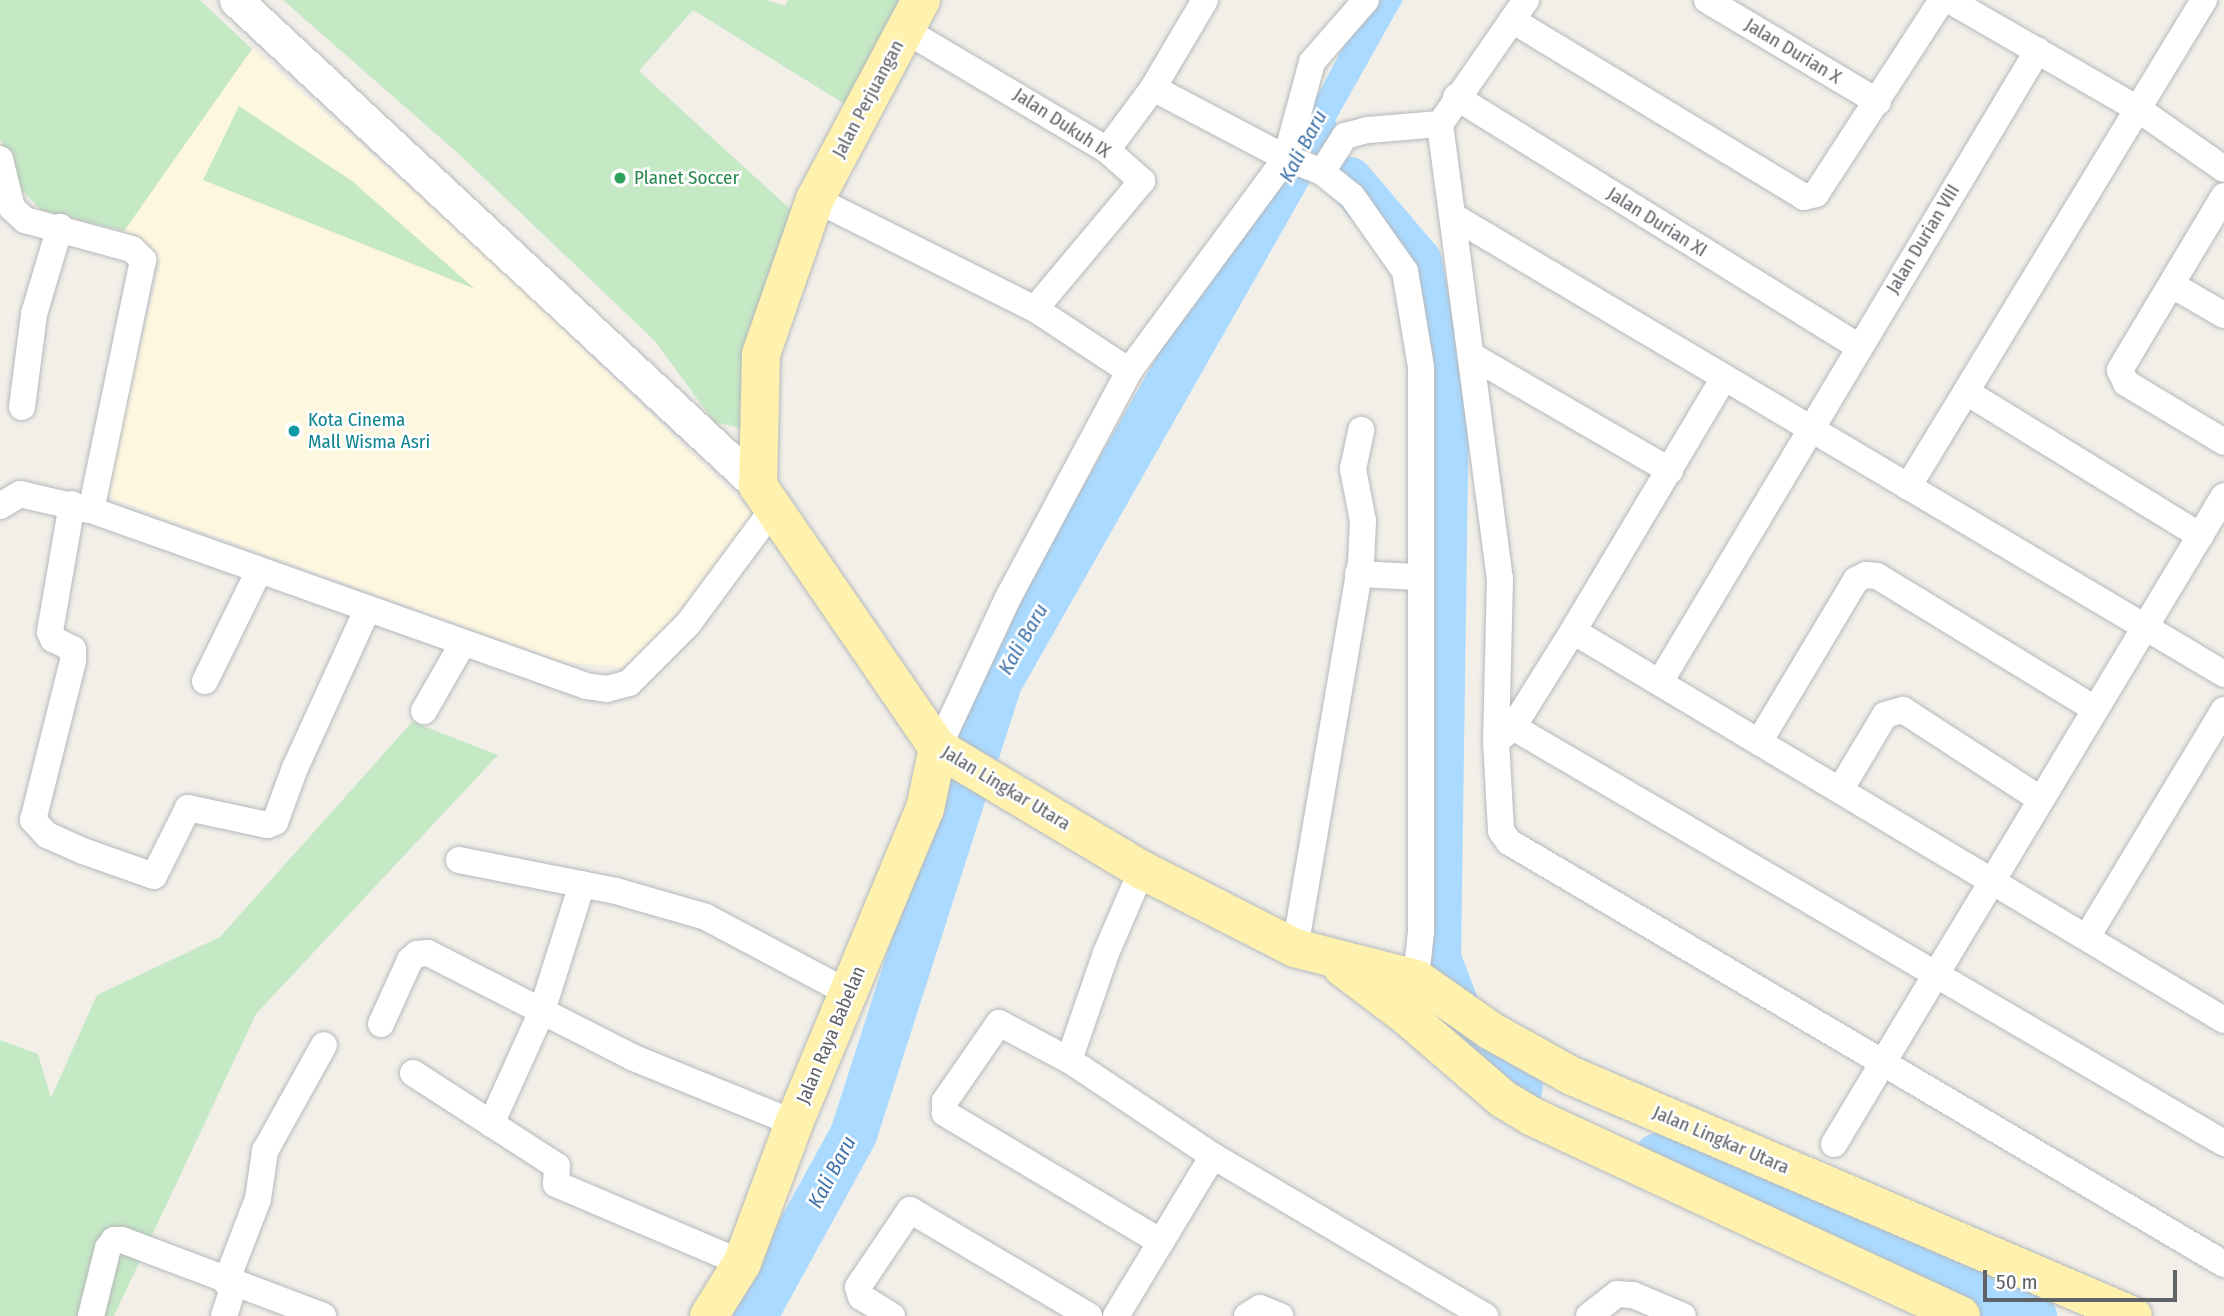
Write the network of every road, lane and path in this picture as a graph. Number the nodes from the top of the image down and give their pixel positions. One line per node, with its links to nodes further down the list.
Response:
1 (236, 0): 40 (street)
2 (1205, 0): 11 (street)
3 (1366, 0): 17 (street)
4 (1707, 0): 13 (street, Jalan Durian X)
5 (1942, 0): 13 (street)
6 (1949, 0): 10 (street)
7 (2204, 0): 14 (street)
8 (1519, 10): 12 (street); 13 (street)
9 (913, 15): 16 (street, Jalan Dukuh IX); 22 (main road, Jalan Perjuangan)
10 (2038, 50): 14 (street); 28 (street, Jalan Durian VIII)
11 (1153, 88): 16 (street); 17 (street)
12 (1456, 97): 15 (street); 28 (street, Jalan Durian XI)
13 (1878, 102)
14 (2138, 109): 20 (street); 32 (street)
15 (1440, 124): 19 (street); 23 (street)
16 (1107, 150): 26 (street, Jalan Dukuh IX)
17 (1286, 158): 19 (street); 30 (street)
18 (0, 159): 24 (street)
19 (1322, 165): 46 (street)
20 (2224, 169)
21 (2224, 196): 25 (street)
22 (815, 199): 26 (street); 40 (main road, Jalan Perjuangan)
23 (1455, 218): 29 (street); 31 (street)
24 (60, 227): 33 (street); 42 (street)
25 (2172, 285): 27 (street); 36 (street)
26 (1035, 309): 30 (street)
27 (2224, 315)
28 (1858, 346): 34 (street, Jalan Durian VIII)
29 (1472, 356): 37 (street); 57 (street)
30 (1129, 371): 59 (street)
31 (1724, 378): 34 (street); 37 (street)
32 (1968, 393): 38 (street); 43 (street)
33 (22, 407)
34 (1811, 429): 38 (street); 53 (street, Jalan Durian VIII)
35 (1361, 430): 45 (street)
36 (2224, 442)
37 (1670, 471): 49 (street)
38 (1908, 487): 48 (street)
39 (2224, 496): 43 (street)
40 (766, 498): 50 (street); 59 (main road, Jalan Lingkar Utara)
41 (0, 506): 42 (street)
42 (82, 507): 44 (street); 47 (street)
43 (2200, 536): 48 (street)
44 (259, 571): 47 (street); 52 (street)
45 (1358, 574): 46 (street); 67 (street)
46 (1420, 577): 69 (street)
47 (367, 610): 50 (street)
48 (2145, 627): 51 (street); 54 (street)
49 (1573, 631): 53 (street); 57 (street)
50 (463, 643): 56 (street)
51 (2224, 674)
52 (205, 681)
53 (1660, 682): 58 (street)
54 (2095, 709): 58 (street); 61 (street)
55 (2224, 710): 66 (street)
56 (425, 711)
57 (1505, 734): 68 (street); 77 (street)
58 (1759, 742): 60 (street)
59 (940, 750): 63 (main road, Jalan Lingkar Utara); 70 (main road, Jalan Raya Babelan)
60 (1840, 790): 61 (street); 64 (street)
61 (2040, 799): 64 (street)
62 (459, 860): 65 (street)
63 (1142, 870): 67 (main road, Jalan Lingkar Utara); 76 (street)
64 (1992, 880): 66 (street); 68 (street)
65 (582, 884): 70 (street); 71 (street)
66 (2087, 937): 73 (street)
67 (1307, 949): 69 (main road, Jalan Lingkar Utara); 72 (main road, Jalan Lingkar Utara)
68 (1935, 974): 77 (street); 81 (street)
69 (1423, 982): 72 (street); 101 (main road, Jalan Lingkar Utara)
70 (849, 993): 79 (main road, Jalan Raya Babelan)
71 (542, 1011): 74 (street); 79 (street); 80 (street)
72 (1408, 1017): 100 (main road, Jalan Lingkar Utara)
73 (2224, 1020)
74 (381, 1024)
75 (324, 1045): 87 (street)
76 (1069, 1060): 83 (street); 84 (street)
77 (1881, 1063): 82 (street); 86 (street)
78 (413, 1073): 80 (street)
79 (794, 1123): 85 (main road, Jalan Raya Babelan)
80 (491, 1124): 85 (street)
81 (2224, 1143)
82 (1834, 1144)
83 (1213, 1156): 84 (street); 88 (street)
84 (1161, 1242): 95 (street)
85 (742, 1263): 92 (main road, Jalan Raya Babelan)
86 (2224, 1264)
87 (230, 1283): 89 (street); 90 (street); 91 (street)
88 (1477, 1314)
89 (91, 1316)
90 (224, 1316)
91 (323, 1316)
92 (709, 1316)
93 (892, 1316): 94 (street)
94 (1089, 1316)
95 (1116, 1316)
96 (1247, 1316): 97 (street)
97 (1280, 1316)
98 (1589, 1316): 99 (street)
99 (1683, 1316)
100 (1961, 1316)
101 (2133, 1316)

